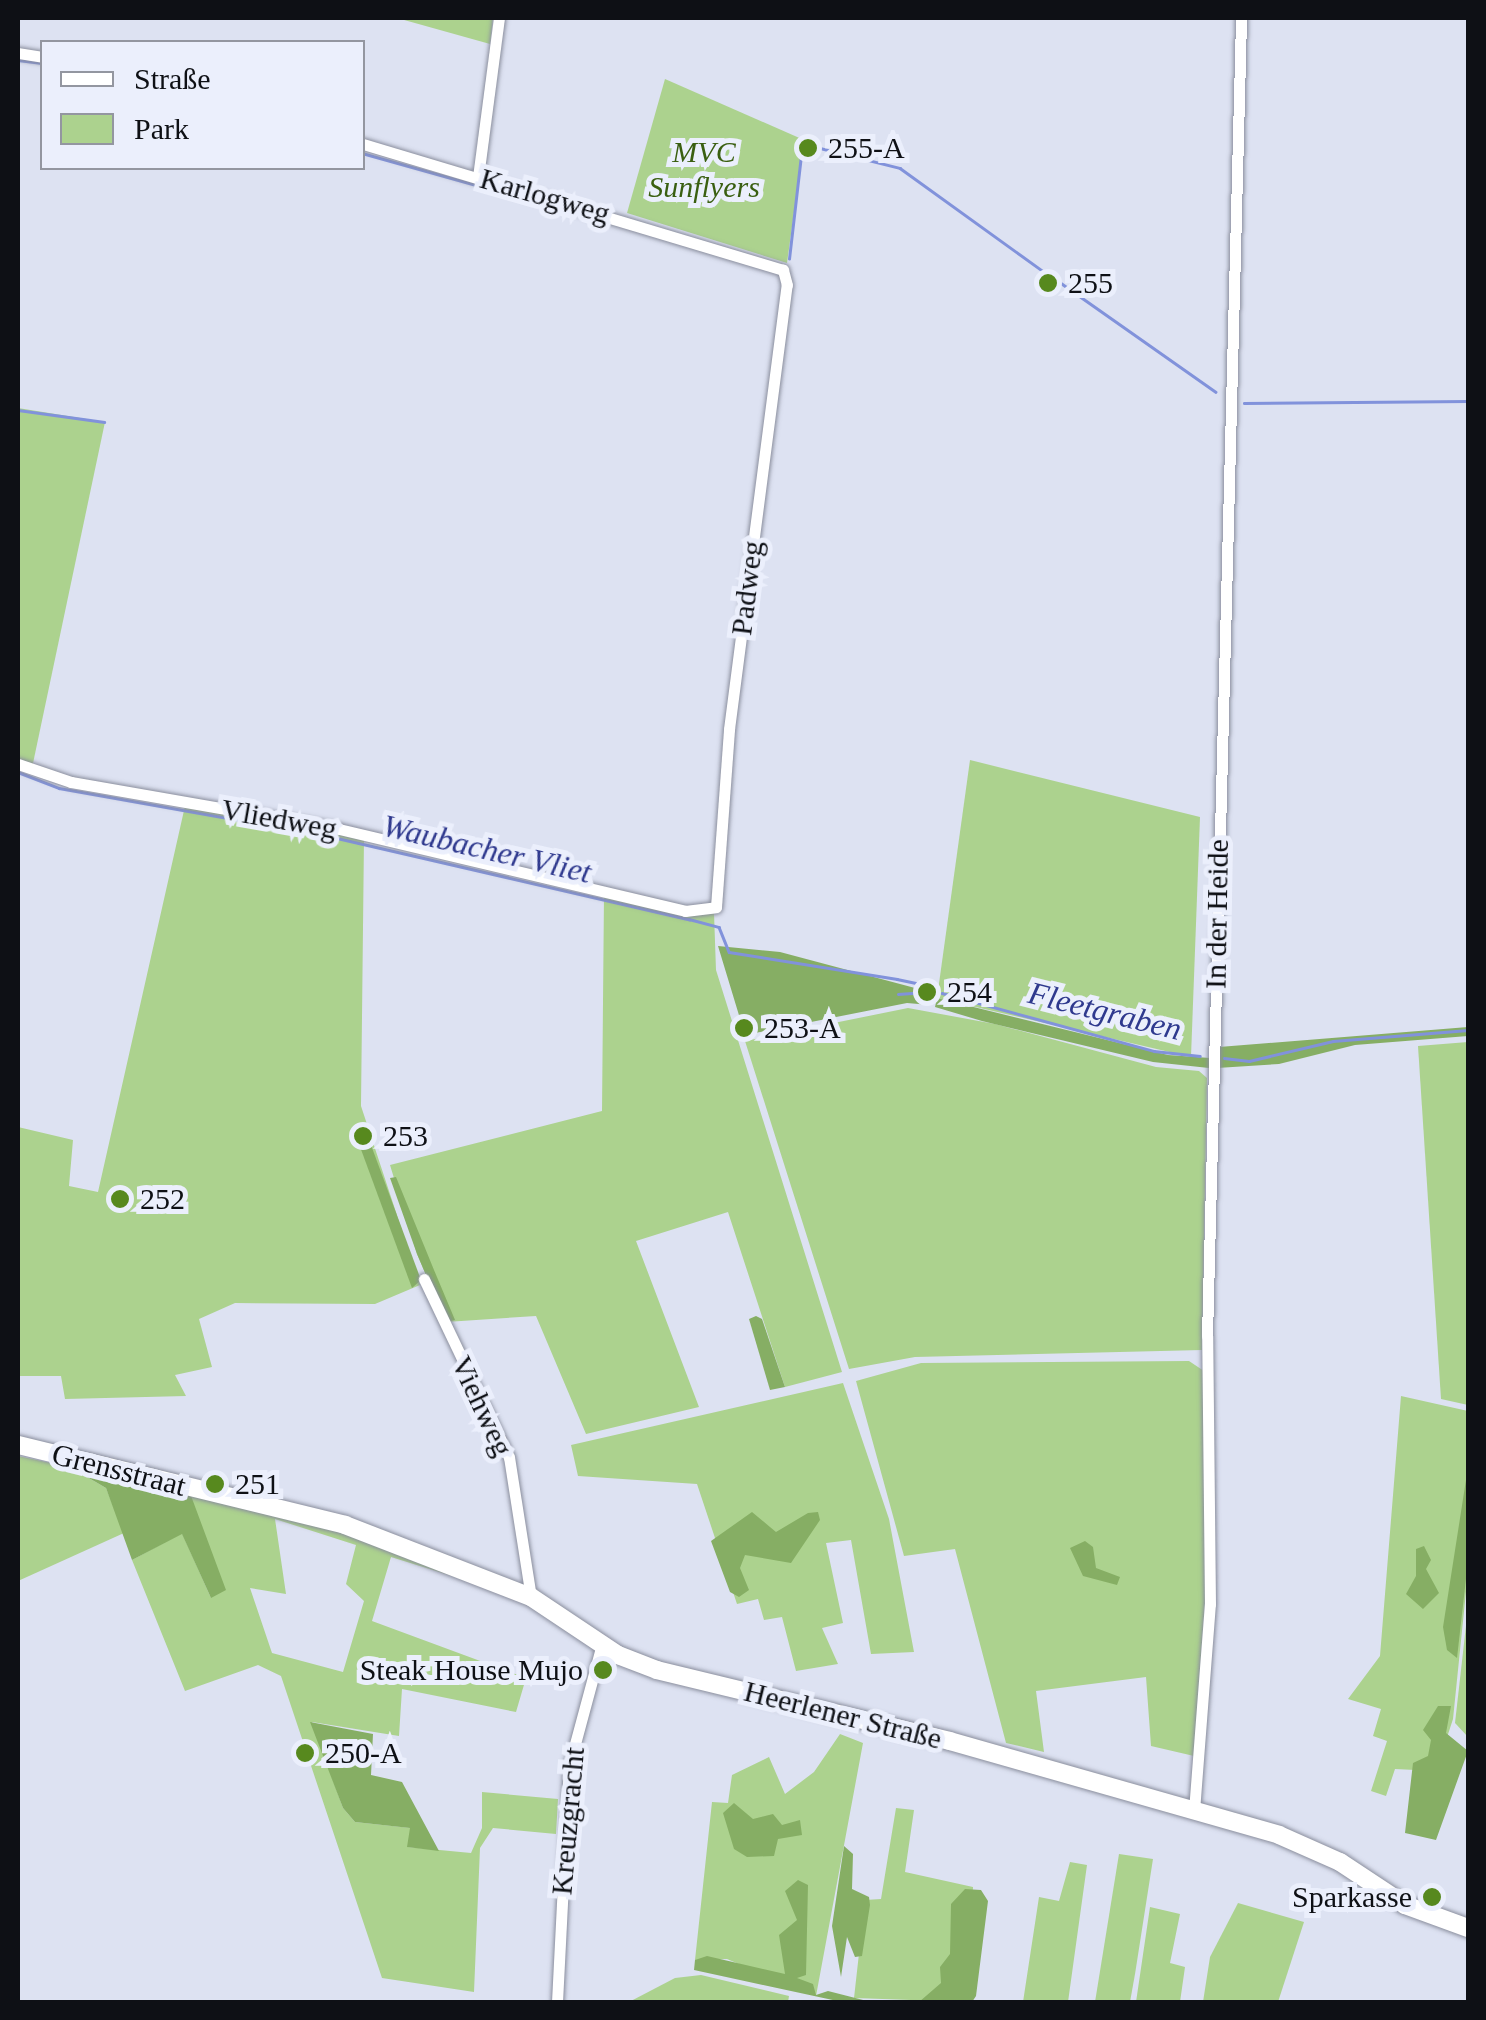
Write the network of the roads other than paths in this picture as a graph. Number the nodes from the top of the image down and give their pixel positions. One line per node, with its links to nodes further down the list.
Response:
1 (498, 18): 4 (street)
2 (1241, 18): 13 (street, In der Heide)
3 (365, 145): 4 (street, Karlogweg)
4 (478, 177): 5 (street, Karlogweg)
5 (783, 270): 7 (street, Padweg)
6 (18, 764): 7 (street, Vliedweg)
7 (716, 907)
8 (424, 1279): 11 (street, Viehweg)
9 (18, 1446): 10 (main road, Grensstraat)
10 (222, 1493): 11 (main road, Heerlener Straße)
11 (531, 1597): 12 (main road, Heerlener Straße)
12 (602, 1644): 13 (main road, Heerlener Straße); 15 (street, Kreuzgracht)
13 (1194, 1811): 14 (main road, Heerlener Straße)
14 (1468, 1928)
15 (557, 2002)

